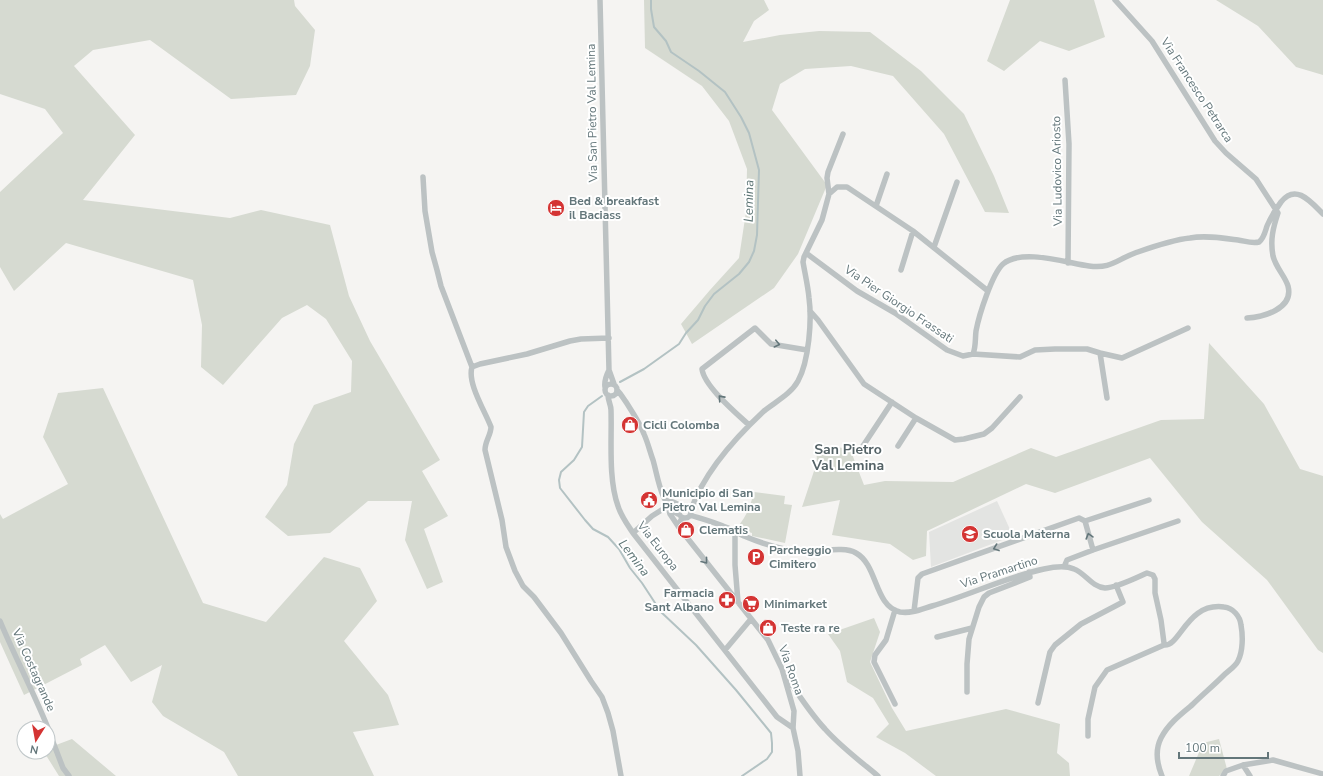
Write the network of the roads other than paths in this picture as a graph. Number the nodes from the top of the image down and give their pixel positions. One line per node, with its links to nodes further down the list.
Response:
1 (600, 0): 21 (street, Via San Pietro Val Lemina)
2 (1115, 0): 10 (street, Via Francesco Petrarca)
3 (1065, 80): 15 (street, Via Ludovico Ariosto)
4 (843, 134): 8 (street)
5 (887, 174): 9 (street)
6 (424, 177): 25 (street)
7 (957, 182): 13 (street)
8 (829, 194): 9 (street); 14 (street)
9 (876, 206): 12 (street)
10 (1276, 209): 11 (street); 15 (street); 19 (street)
11 (1323, 214)
12 (913, 231): 13 (street); 16 (street)
13 (934, 247): 17 (street)
14 (806, 253): 18 (street); 24 (street, Via Pier Giorgio Frassati)
15 (1068, 262): 17 (street)
16 (900, 270)
17 (988, 291): 24 (street)
18 (810, 311): 22 (street); 33 (street)
19 (1248, 318)
20 (1188, 328): 23 (street, Via Pier Giorgio Frassati)
21 (609, 338): 25 (street); 26 (street, Via San Pietro Val Lemina)
22 (808, 350): 36 (street); 36 (street, one-way to 22)
23 (1100, 353): 24 (street, Via Pier Giorgio Frassati); 32 (street)
24 (973, 354)
25 (472, 367): 75 (street)
26 (609, 370): 27 (street, Via San Pietro Val Lemina); 28 (street, Via San Pietro Val Lemina)
27 (614, 384): 28 (street); 29 (street)
28 (606, 387): 30 (street)
29 (616, 393): 30 (street); 34 (street, Via Europa); 39 (street)
30 (608, 395): 34 (street, Via Europa)
31 (1020, 396): 35 (street)
32 (1107, 398)
33 (892, 402): 35 (street); 38 (street)
34 (611, 407): 50 (street, Via Europa)
35 (916, 418): 37 (street)
36 (749, 425): 40 (street)
37 (898, 446)
38 (860, 452)
39 (666, 499): 42 (street, Via Roma); 43 (street)
40 (695, 500): 43 (street); 44 (street)
41 (1149, 500): 46 (street)
42 (668, 506): 45 (street); 48 (street, Via Roma); 50 (street)
43 (684, 506): 44 (street); 45 (street)
44 (691, 513): 45 (street); 49 (street)
45 (680, 516): 48 (street)
46 (1084, 521): 51 (street, one-way to 46); 57 (street, one-way to 57)
47 (1178, 521): 51 (street)
48 (679, 528): 55 (street, Via Roma, one-way to 55)
49 (735, 532): 55 (street); 56 (street)
50 (633, 533): 63 (street, Via Europa)
51 (1093, 550): 52 (street)
52 (1064, 567): 53 (street, Via Pramartino); 54 (street, Via Pramartino)
53 (1029, 572): 57 (street, Via Pramartino); 60 (street)
54 (1116, 585): 62 (street, Via Pramartino); 66 (street)
55 (738, 603): 58 (street, Via Roma)
56 (895, 610): 57 (street, Via Pramartino); 67 (street)
57 (914, 611)
58 (751, 619): 63 (street); 64 (street, Via Roma)
59 (0, 621): 68 (street, Via Costagrande)
60 (972, 628): 61 (street); 65 (street)
61 (937, 637)
62 (1164, 645): 70 (street); 78 (street)
63 (725, 650): 69 (street, Via Europa)
64 (782, 669): 69 (street, Via Roma); 77 (street)
65 (967, 692)
66 (1038, 703)
67 (895, 704)
68 (44, 720)
69 (793, 728): 76 (street)
70 (1088, 736)
71 (56, 750): 74 (street, Via Costagrande)
72 (1242, 765): 73 (street); 79 (street); 80 (street)
73 (1323, 774)
74 (69, 776)
75 (621, 776)
76 (800, 776)
77 (878, 776)
78 (1162, 776)
79 (1223, 776)
80 (1250, 776)

